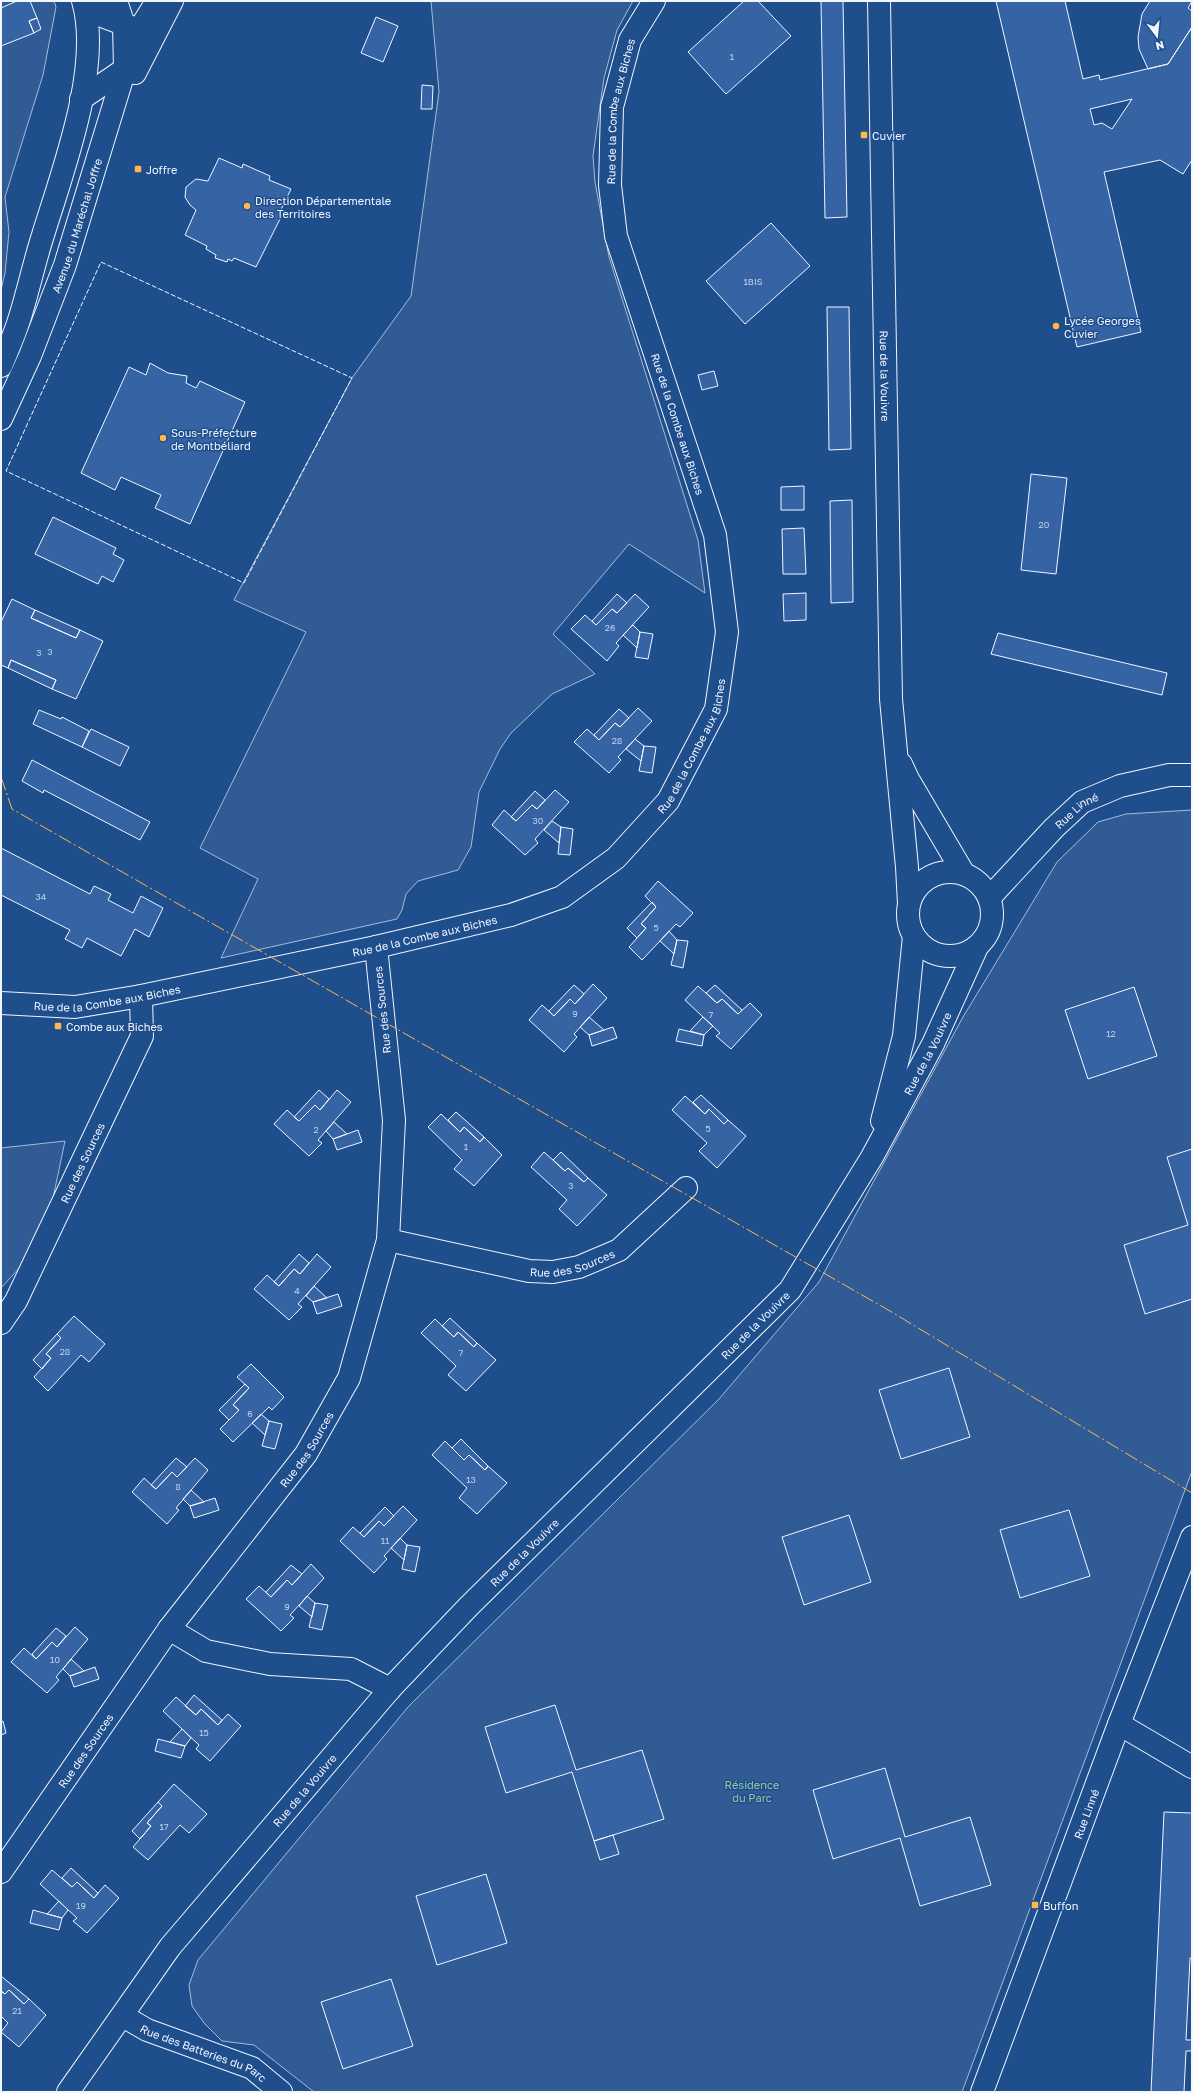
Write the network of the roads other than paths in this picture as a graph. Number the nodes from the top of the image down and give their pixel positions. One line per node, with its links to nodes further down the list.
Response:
1 (82, 1): 10 (street)
2 (98, 1): 8 (street)
3 (116, 1): 8 (street)
4 (157, 1): 8 (street, Avenue du Maréchal Joffre)
5 (172, 1): 8 (street, Avenue du Maréchal Joffre)
6 (654, 1): 20 (street, Rue de la Combe aux Biches)
7 (879, 1): 14 (street, Rue de la Vouivre)
8 (139, 30): 9 (street); 11 (street, Avenue du Maréchal Joffre)
9 (125, 69): 10 (street); 11 (street)
10 (81, 99): 12 (street)
11 (113, 112): 13 (street, Avenue du Maréchal Joffre)
12 (1, 366)
13 (1, 418)
14 (895, 750): 16 (street, Rue de la Vouivre); 18 (street, Rue de la Vouivre)
15 (1192, 775): 17 (street, Rue Linné)
16 (964, 874): 17 (street); 18 (street)
17 (990, 897): 21 (street)
18 (909, 904): 19 (street)
19 (914, 936): 21 (street); 24 (street, Rue de la Vouivre)
20 (376, 947): 22 (street, Rue de la Combe aux Biches); 26 (street, Rue des Sources)
21 (977, 947): 24 (street, Rue de la Vouivre)
22 (142, 996): 23 (street, Rue de la Combe aux Biches); 27 (street, Rue des Sources)
23 (1, 1003)
24 (872, 1156): 30 (street, Rue de la Vouivre)
25 (686, 1188): 26 (street, Rue des Sources)
26 (388, 1240): 29 (street, Rue des Sources)
27 (1, 1323)
28 (1192, 1537): 31 (street, Rue Linné)
29 (169, 1629): 30 (street); 33 (street, Rue des Sources)
30 (390, 1689): 34 (street, Rue de la Vouivre)
31 (1119, 1724): 32 (street); 37 (street, Rue Linné)
32 (1192, 1767)
33 (1, 1872)
34 (123, 2016): 35 (street); 36 (street, Rue des Batteries du Parc)
35 (68, 2092)
36 (281, 2092)
37 (982, 2092)

